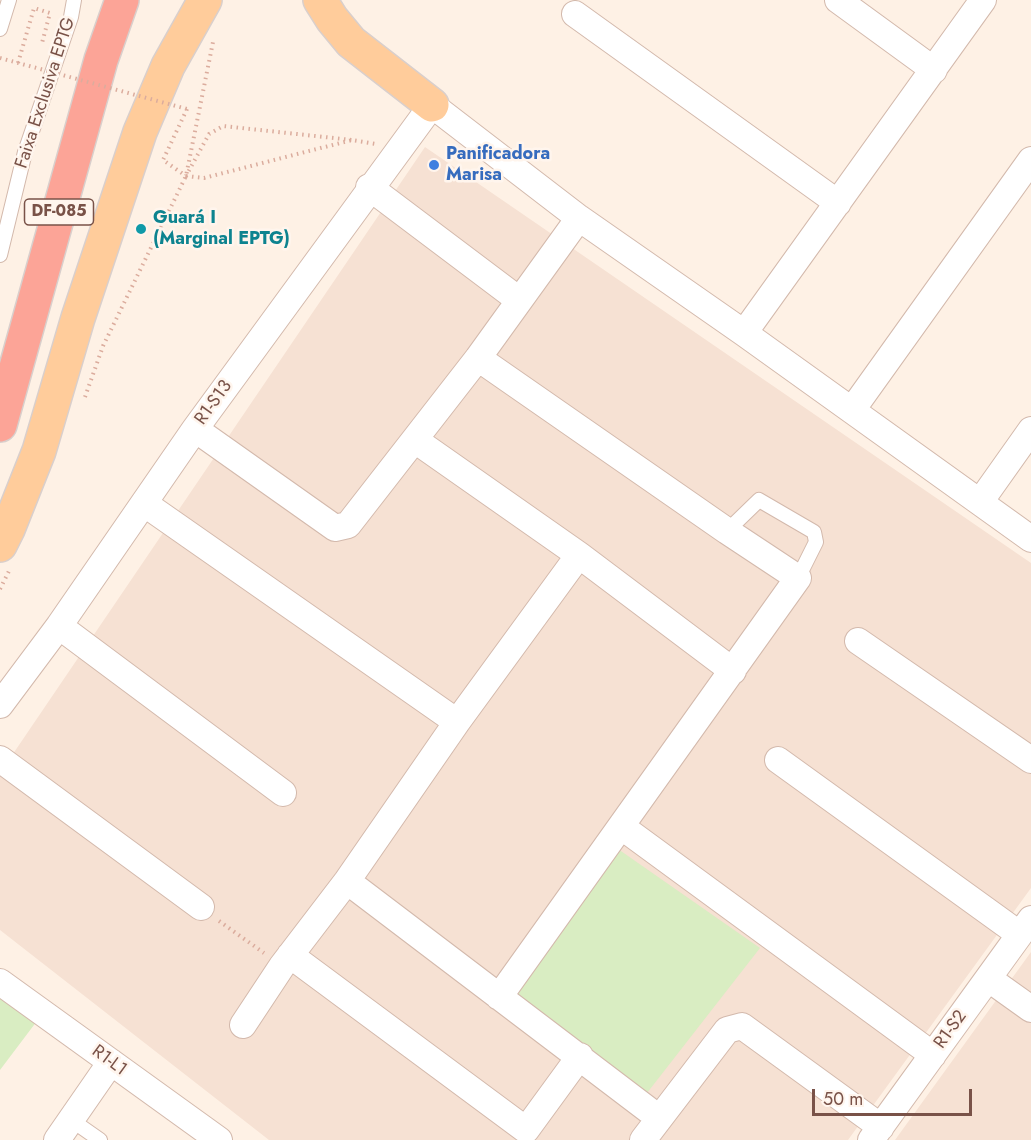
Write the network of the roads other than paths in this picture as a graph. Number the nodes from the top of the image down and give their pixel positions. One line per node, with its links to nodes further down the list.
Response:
1 (9, 0): 9 (lane)
2 (74, 0): 16 (lane, Faixa Exclusiva EPTG)
3 (122, 0): 21 (highway, DF-085)
4 (205, 0): 30 (main road)
5 (320, 0): 11 (main road)
6 (838, 0): 10 (street)
7 (983, 0): 10 (street)
8 (575, 14): 14 (street)
9 (0, 29)
10 (933, 70): 14 (street)
11 (432, 105): 13 (street, R1-S13); 15 (street)
12 (1031, 160): 20 (street)
13 (369, 188): 17 (street); 22 (street, R1-S13)
14 (838, 203): 18 (street)
15 (579, 218): 17 (street); 18 (street)
16 (0, 255)
17 (519, 300): 19 (street)
18 (744, 333): 20 (street)
19 (478, 358): 24 (street); 27 (street)
20 (852, 410): 25 (street)
21 (0, 425)
22 (195, 429): 24 (street); 26 (street, R1-S13)
23 (1031, 430): 25 (street)
24 (415, 440): 29 (street)
25 (980, 502): 28 (street)
26 (145, 504): 32 (street, R1-S13); 36 (street)
27 (727, 531): 31 (street); 31 (lane)
28 (1031, 539)
29 (579, 555): 34 (street); 36 (street)
30 (5, 556)
31 (798, 578): 34 (street)
32 (59, 626): 35 (street, R1-S13); 40 (street)
33 (858, 640): 39 (street)
34 (733, 671): 41 (street)
35 (0, 705)
36 (458, 722): 42 (street)
37 (0, 759): 43 (street)
38 (778, 760): 44 (street)
39 (1031, 760)
40 (283, 793)
41 (622, 827): 48 (street); 51 (street)
42 (346, 881): 45 (street); 48 (street)
43 (201, 907)
44 (1025, 926): 46 (street, R1-S2)
45 (286, 960): 50 (street); 57 (street)
46 (989, 979): 49 (street); 51 (street, R1-S2)
47 (0, 982): 53 (street, R1-L1)
48 (499, 997): 52 (street)
49 (1031, 1009)
50 (243, 1025)
51 (933, 1055): 56 (street, R1-S2)
52 (580, 1056): 54 (street); 57 (street)
53 (111, 1062): 55 (street); 59 (street, R1-L1)
54 (659, 1118): 56 (street); 60 (street)
55 (64, 1130): 58 (lane)
56 (876, 1133)
57 (533, 1135)
58 (100, 1140)
59 (219, 1140)
60 (643, 1140)

